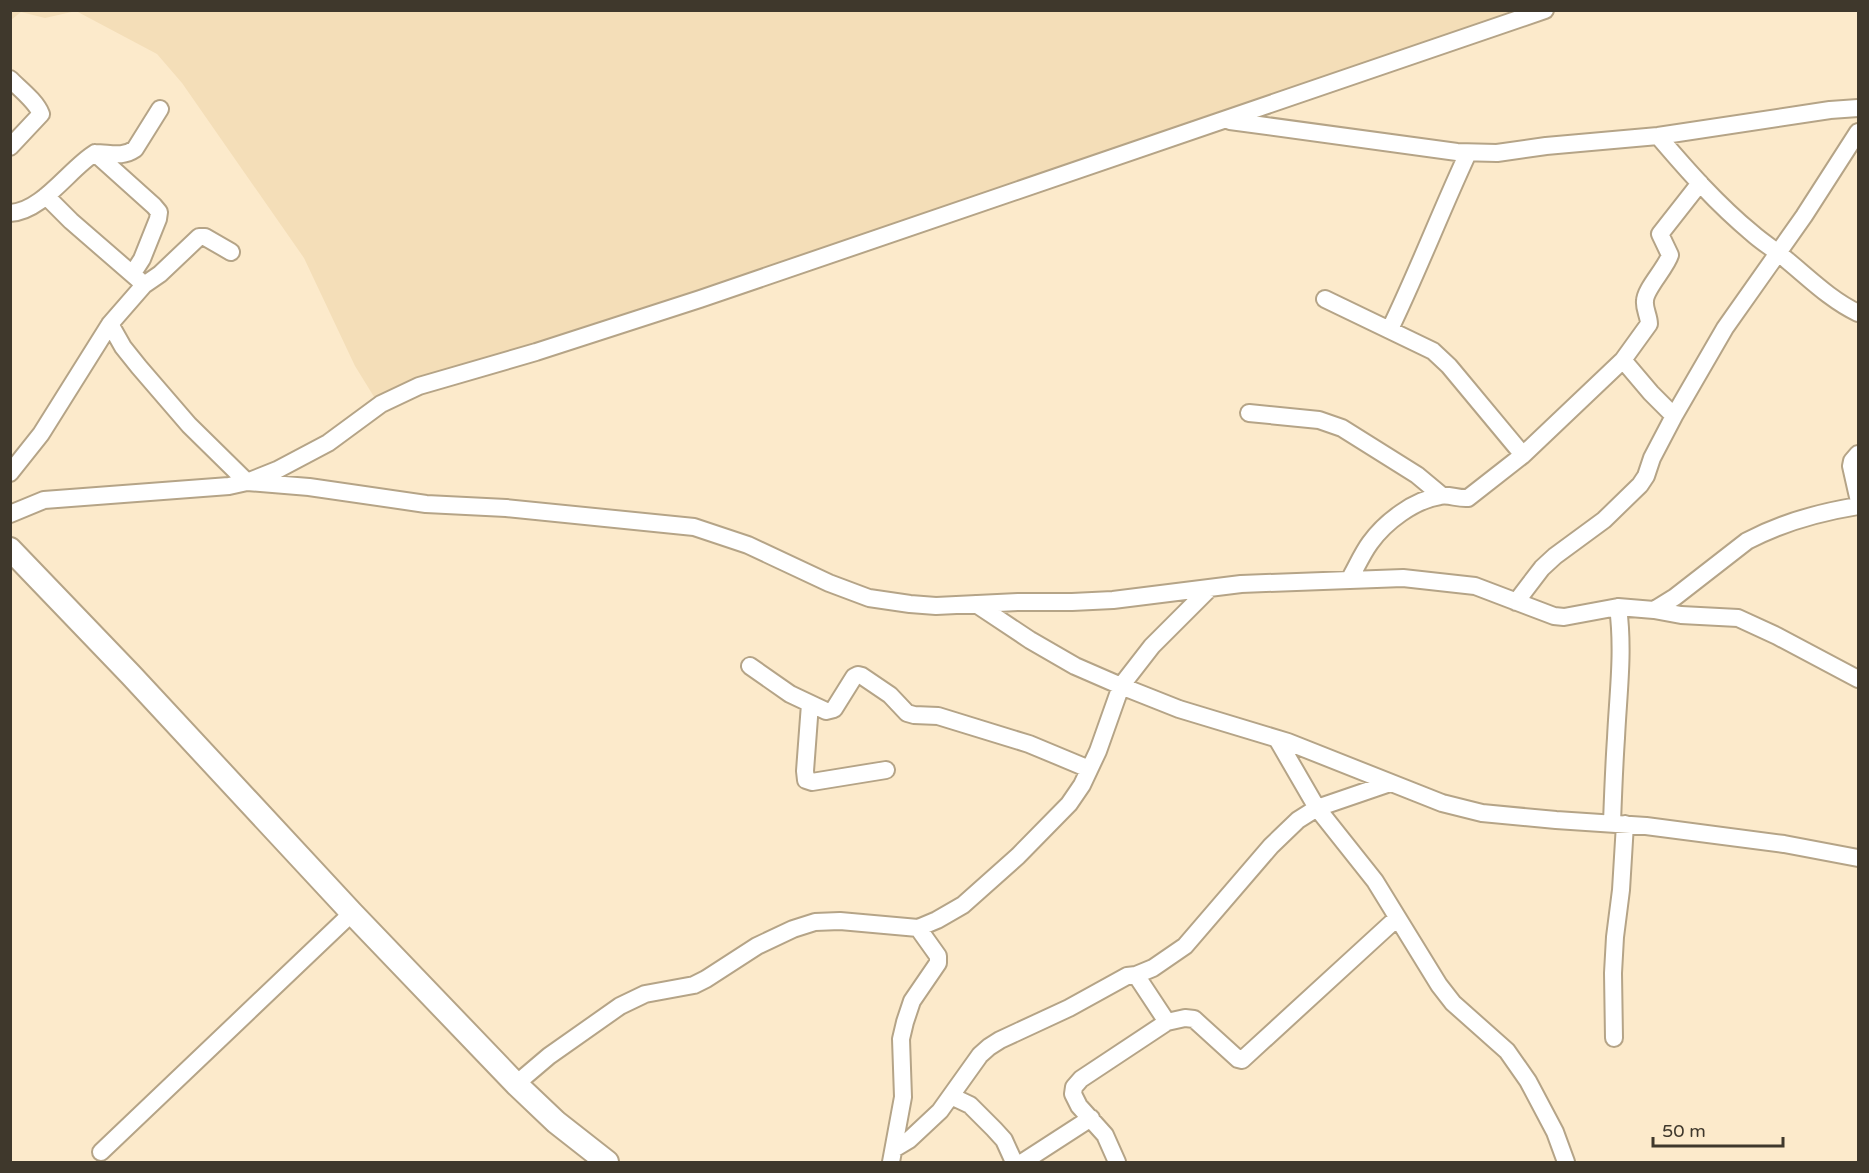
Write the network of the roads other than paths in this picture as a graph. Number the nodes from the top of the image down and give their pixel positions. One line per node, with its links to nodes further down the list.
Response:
1 (1545, 10): 5 (street)
2 (10, 79): 8 (street)
3 (1858, 108): 7 (street)
4 (160, 109): 9 (street)
5 (1226, 121): 10 (street); 27 (street)
6 (1858, 132): 15 (street)
7 (1658, 136): 10 (street); 11 (street)
8 (10, 147)
9 (95, 153): 12 (street); 16 (street)
10 (1468, 153): 20 (street)
11 (1700, 183): 15 (street); 21 (street)
12 (46, 196): 13 (street); 16 (street)
13 (10, 213)
14 (231, 252): 16 (street)
15 (1778, 252): 18 (street); 23 (street)
16 (139, 279): 19 (street)
17 (1324, 299): 20 (street)
18 (1858, 313)
19 (110, 324): 26 (street); 27 (street)
20 (1390, 329): 25 (street)
21 (1623, 360): 23 (street); 25 (street)
22 (1249, 413): 28 (street)
23 (1674, 416): 35 (street)
24 (1858, 454): 29 (street)
25 (1524, 455): 28 (street)
26 (10, 473)
27 (247, 482): 31 (street); 36 (street)
28 (1441, 495): 33 (street)
29 (1858, 497)
30 (1858, 506): 38 (street)
31 (10, 514)
32 (10, 549): 50 (main road)
33 (1349, 580): 34 (street); 35 (street)
34 (1210, 588): 36 (street); 41 (street)
35 (1516, 602): 37 (street)
36 (976, 604): 41 (street)
37 (1618, 608): 38 (street); 48 (street)
38 (1654, 610): 40 (street)
39 (750, 666): 42 (street)
40 (1858, 679)
41 (1121, 686): 43 (street); 44 (street)
42 (810, 704): 44 (street); 45 (street)
43 (1277, 739): 46 (street); 47 (street)
44 (1089, 769): 52 (street)
45 (886, 770)
46 (1390, 783): 47 (street); 48 (street)
47 (1317, 808): 51 (street); 53 (street)
48 (1619, 824): 49 (street); 55 (street)
49 (1858, 858)
50 (352, 914): 56 (main road); 59 (street)
51 (1397, 918): 54 (street); 65 (street)
52 (918, 928): 56 (street); 60 (street)
53 (1136, 975): 54 (street); 57 (street)
54 (1167, 1022): 58 (street)
55 (1614, 1038)
56 (516, 1084): 61 (main road)
57 (951, 1096): 60 (street); 62 (street)
58 (1091, 1119): 63 (street); 64 (street)
59 (101, 1152)
60 (892, 1156)
61 (607, 1162)
62 (1014, 1162)
63 (1023, 1162)
64 (1117, 1162)
65 (1566, 1162)

